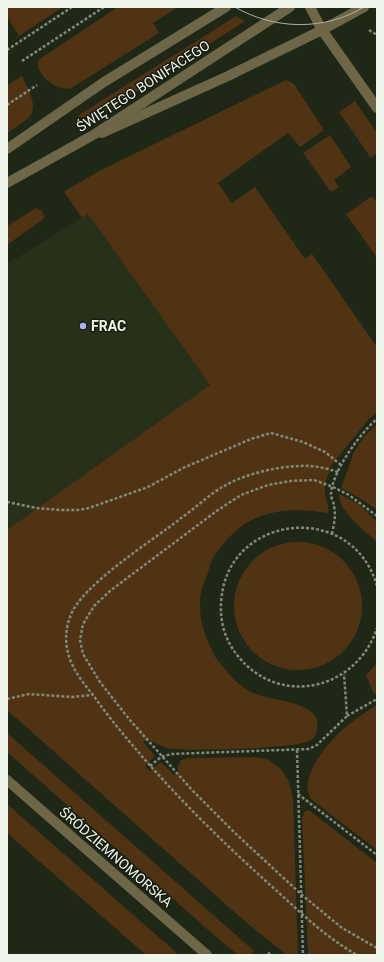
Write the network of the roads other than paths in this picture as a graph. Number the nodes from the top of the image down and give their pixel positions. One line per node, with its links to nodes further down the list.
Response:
1 (226, 7): 8 (street, ŚWIĘTEGO BONIFACEGO)
2 (290, 7): 7 (street, ŚWIĘTEGO BONIFACEGO)
3 (310, 7): 5 (street)
4 (364, 7): 5 (street)
5 (322, 30): 6 (street); 7 (street)
6 (377, 108)
7 (74, 146): 9 (street, ŚWIĘTEGO BONIFACEGO)
8 (7, 149)
9 (7, 184)
10 (7, 780): 11 (street, ŚRÓDZIEMNOMORSKA)
11 (207, 955)

